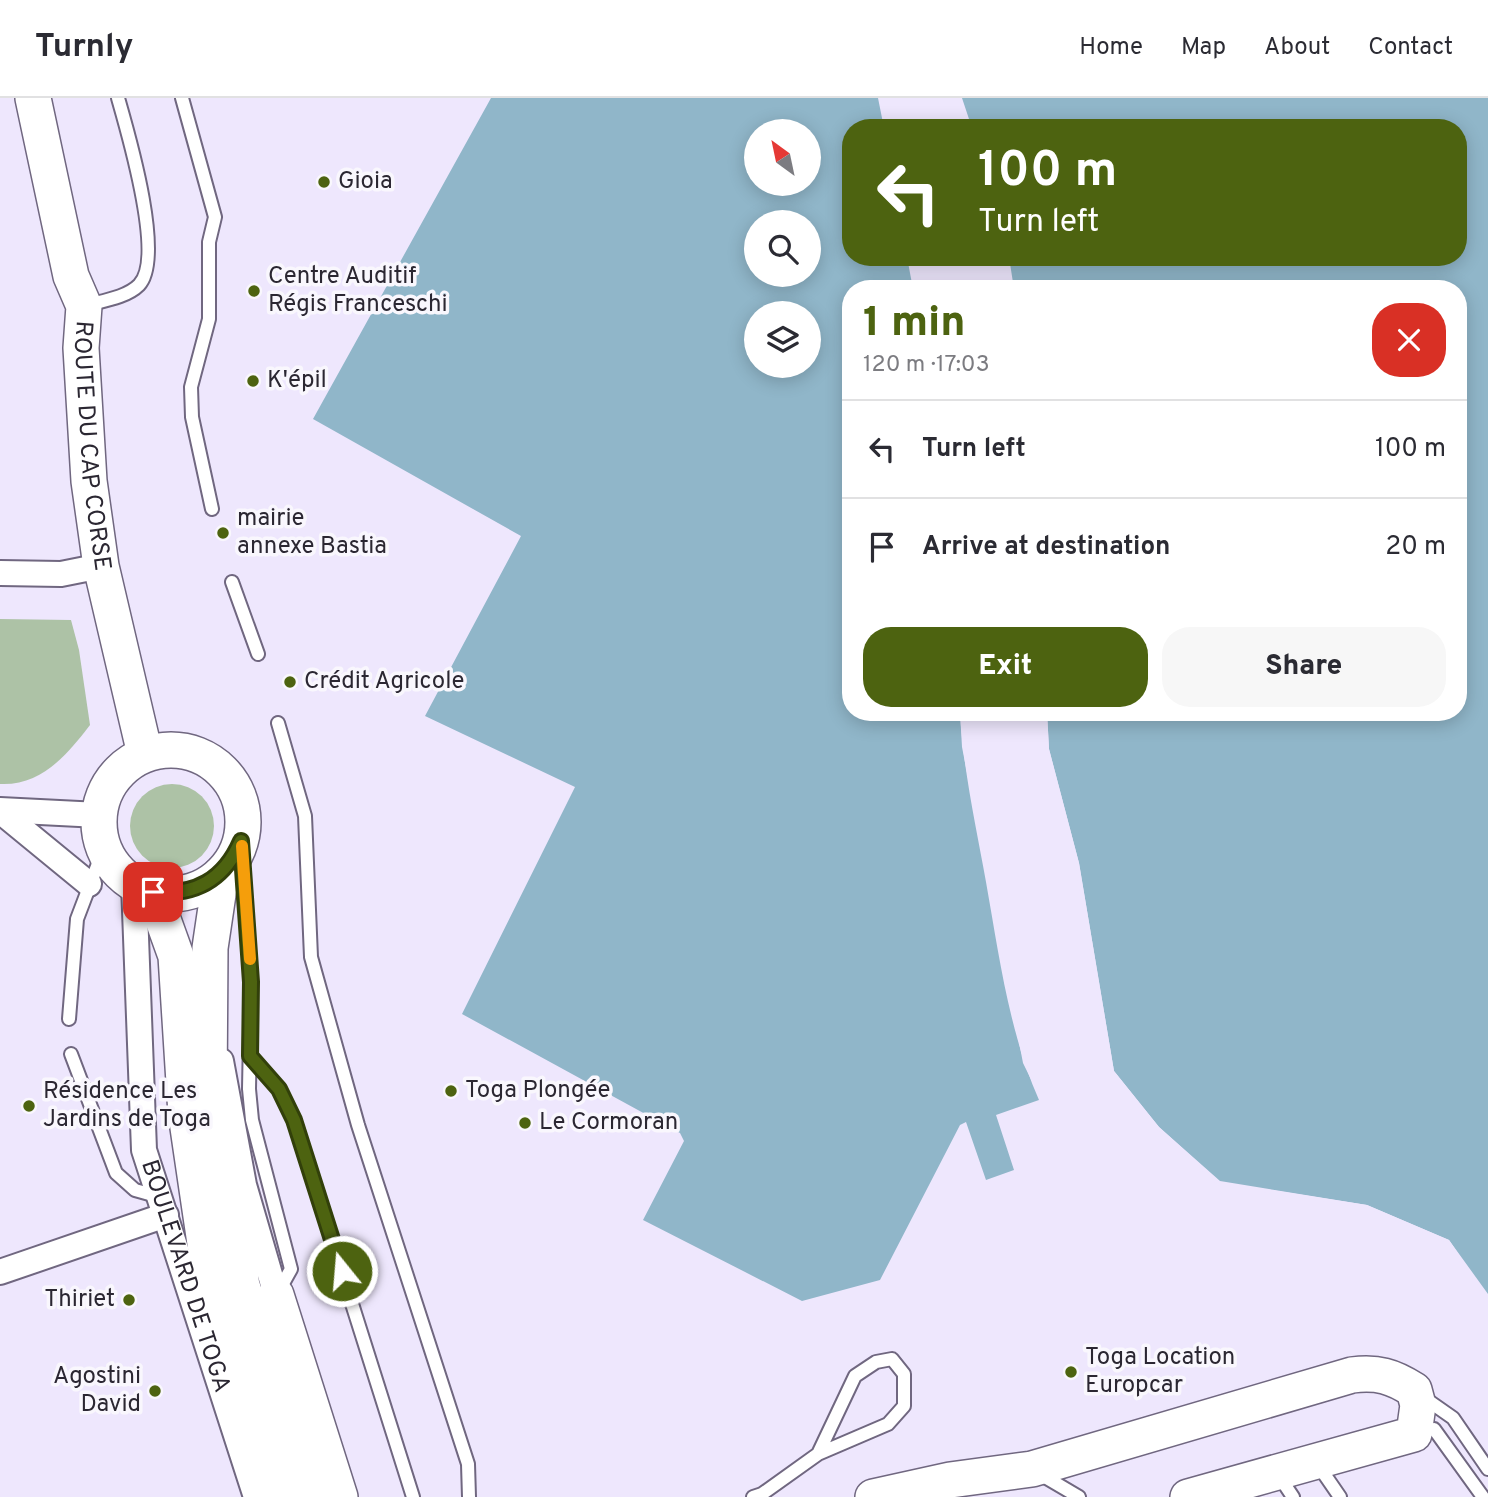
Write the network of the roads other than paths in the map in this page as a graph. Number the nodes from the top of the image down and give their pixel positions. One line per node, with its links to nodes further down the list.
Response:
1 (33, 98): 4 (main road, ROUTE DU CAP CORSE)
2 (118, 98): 4 (lane)
3 (182, 98): 5 (lane)
4 (84, 306): 6 (main road, ROUTE DU CAP CORSE)
5 (212, 509)
6 (101, 566): 7 (street); 11 (main road, ROUTE DU CAP CORSE)
7 (0, 573)
8 (232, 582): 9 (lane)
9 (258, 654)
10 (278, 723): 41 (lane)
11 (145, 754): 13 (main road); 14 (main road)
12 (0, 811): 13 (street); 16 (street)
13 (101, 832): 16 (lane); 17 (main road)
14 (241, 841): 15 (main road); 21 (lane)
15 (221, 874): 17 (main road); 18 (main road)
16 (89, 884): 19 (lane)
17 (143, 888): 22 (main road); 23 (street, BOULEVARD DE TOGA)
18 (210, 997): 25 (main road); 26 (street)
19 (69, 1019)
20 (71, 1055): 23 (lane)
21 (250, 1056): 26 (lane); 40 (lane)
22 (191, 1150): 25 (main road); 37 (main road)
23 (163, 1206): 24 (street); 36 (street, BOULEVARD DE TOGA)
24 (0, 1272)
25 (241, 1278): 38 (main road)
26 (276, 1295): 39 (main road)
27 (1414, 1390): 28 (main road); 31 (main road); 32 (lane)
28 (1414, 1434): 30 (main road); 46 (lane)
29 (818, 1454): 29 (lane); 42 (lane)
30 (1316, 1462): 33 (main road); 45 (lane)
31 (1032, 1469): 43 (main road); 44 (lane)
32 (1488, 1469)
33 (1285, 1485): 34 (main road)
34 (1240, 1490): 35 (main road)
35 (1195, 1496)
36 (256, 1497)
37 (283, 1497)
38 (312, 1497)
39 (340, 1497)
40 (413, 1497)
41 (469, 1497)
42 (753, 1497)
43 (873, 1497)
44 (1079, 1497)
45 (1340, 1497)
46 (1483, 1497)

